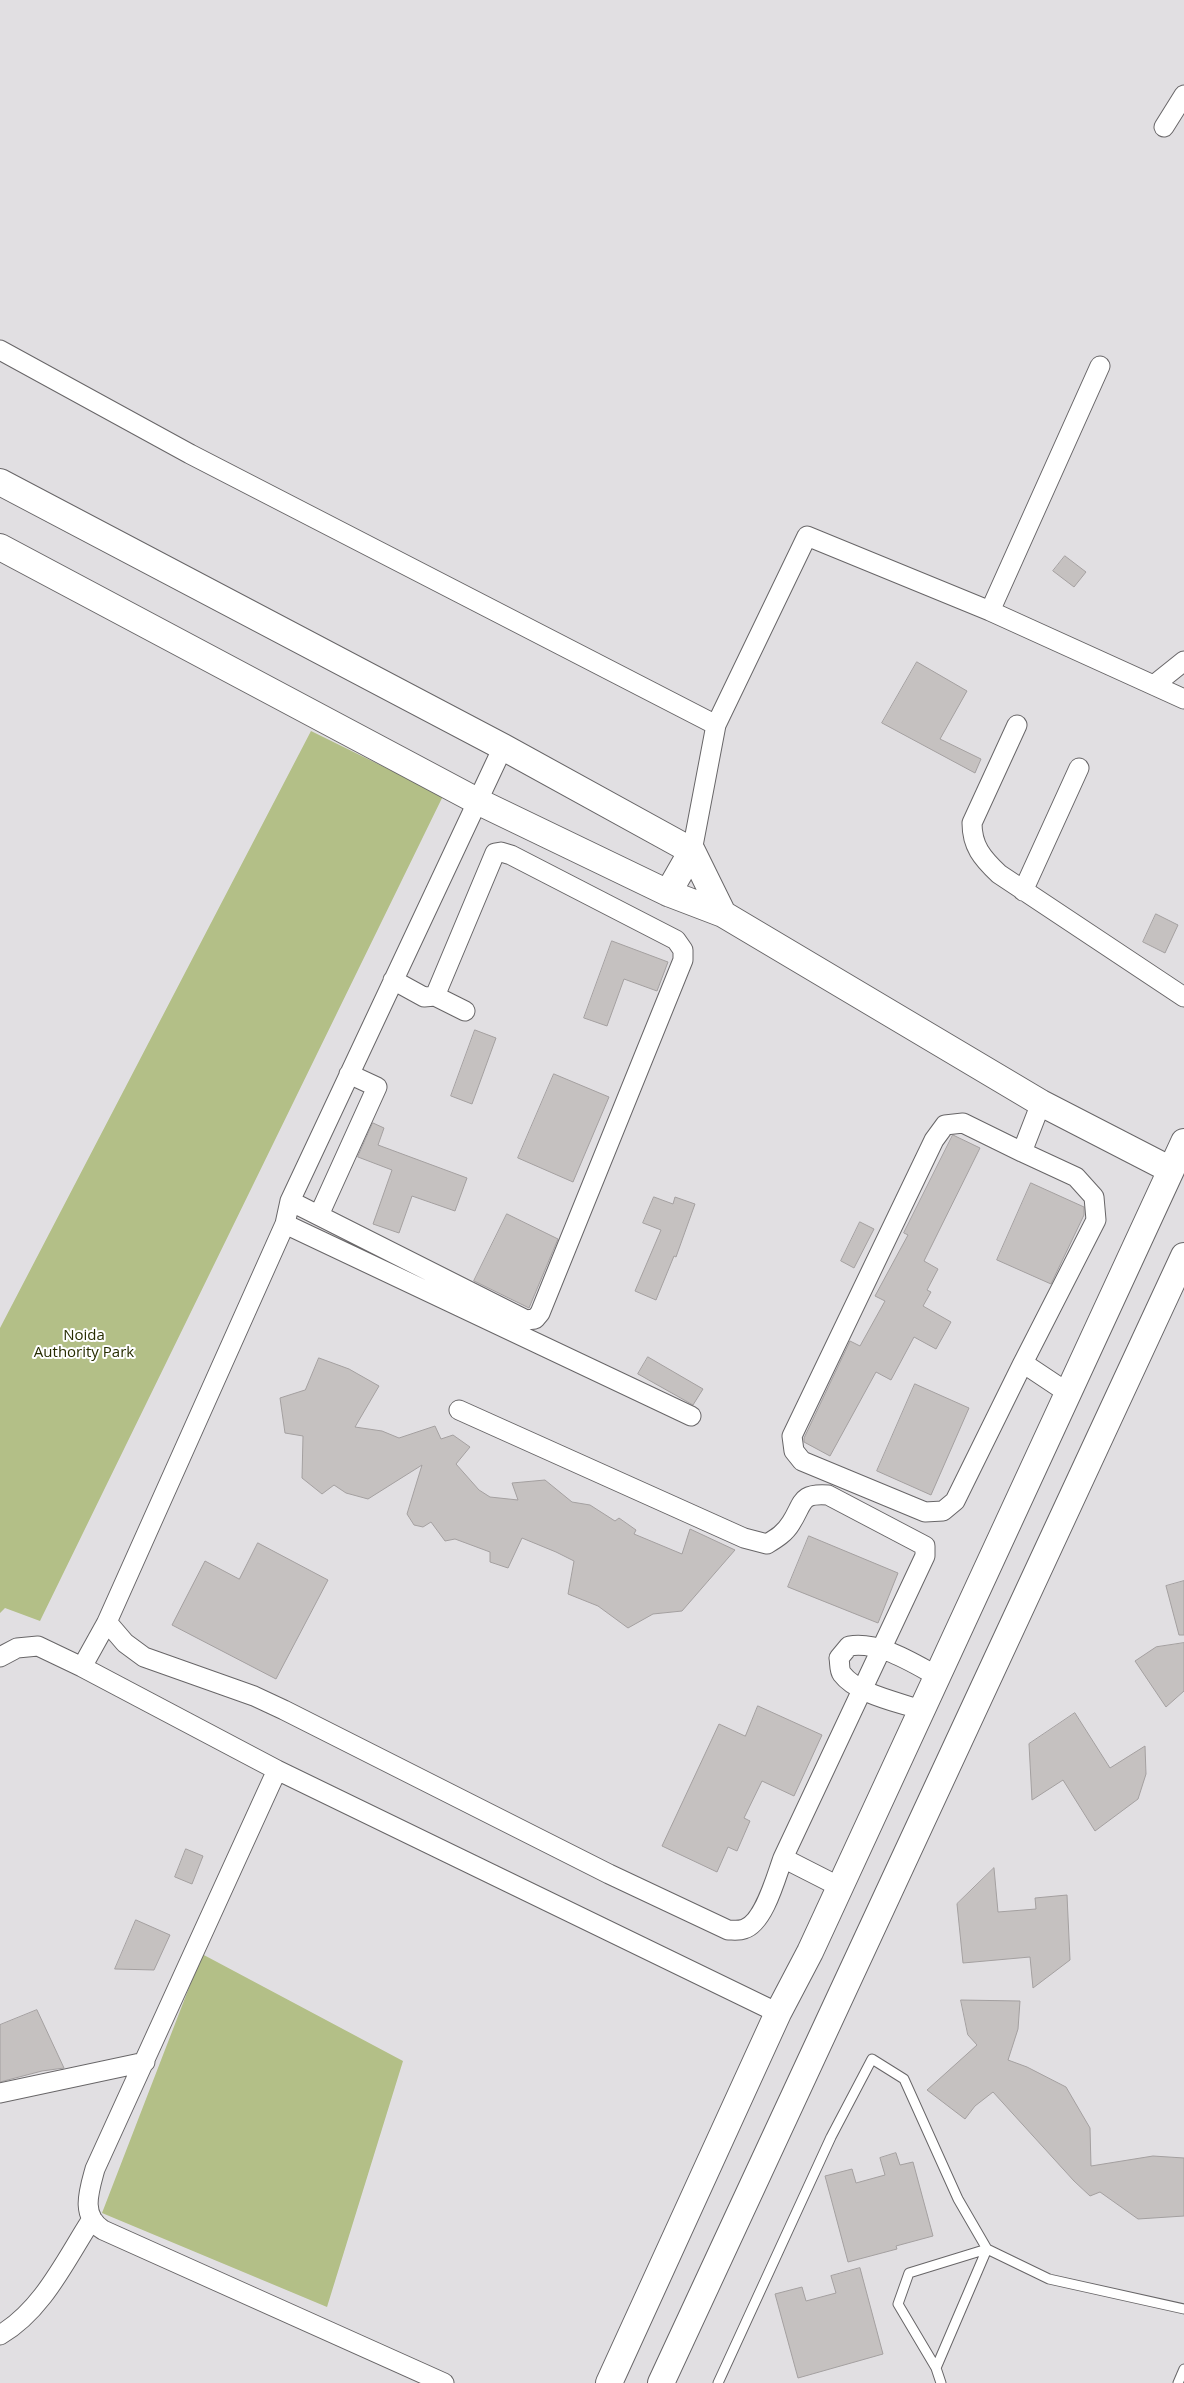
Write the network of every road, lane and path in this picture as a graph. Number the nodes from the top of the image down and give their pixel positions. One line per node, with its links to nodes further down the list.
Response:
1 (1184, 95): 2 (street)
2 (1164, 128)
3 (0, 350): 12 (street)
4 (1100, 366): 7 (street)
5 (0, 482): 13 (street)
6 (0, 548): 15 (street)
7 (990, 611): 9 (street); 12 (street)
8 (1184, 661): 9 (street)
9 (1154, 685): 10 (street)
10 (1184, 699)
11 (1017, 725): 17 (street)
12 (716, 726): 16 (street)
13 (503, 747): 15 (street); 16 (street)
14 (1079, 768): 17 (street)
15 (477, 801): 18 (street); 20 (street)
16 (692, 851): 18 (street); 19 (street)
17 (1023, 890): 22 (street)
18 (668, 893): 19 (street)
19 (722, 914): 25 (street)
20 (393, 980): 21 (street); 24 (street)
21 (435, 996): 23 (street); 30 (street)
22 (1184, 997)
23 (465, 1011)
24 (349, 1074): 29 (street); 30 (street)
25 (1041, 1103): 27 (street); 28 (street)
26 (1184, 1142): 28 (street)
27 (1022, 1152): 33 (street); 33 (street)
28 (1178, 1173): 34 (street)
29 (290, 1201): 30 (street); 31 (street)
30 (319, 1215)
31 (285, 1224): 36 (street); 37 (street)
32 (1184, 1256): 59 (street)
33 (1023, 1363): 34 (street)
34 (1068, 1393): 41 (street)
35 (459, 1410): 38 (street)
36 (691, 1416)
37 (107, 1622): 40 (street); 45 (street)
38 (881, 1650): 41 (street); 42 (street); 42 (street)
39 (0, 1657): 40 (street)
40 (82, 1667): 44 (street)
41 (937, 1676): 43 (street)
42 (863, 1690): 43 (street); 45 (street)
43 (921, 1710): 46 (street)
44 (277, 1770): 47 (street); 48 (street)
45 (784, 1858): 46 (street)
46 (840, 1887): 47 (street)
47 (778, 2013): 58 (street)
48 (144, 2062): 49 (street); 50 (street)
49 (0, 2093)
50 (92, 2219): 53 (street); 57 (street)
51 (986, 2249): 52 (lane); 54 (lane); 54 (lane); 60 (lane)
52 (1184, 2310)
53 (0, 2335)
54 (936, 2368): 61 (lane)
55 (1184, 2369): 56 (lane)
56 (1179, 2382)
57 (444, 2383)
58 (609, 2383)
59 (661, 2383)
60 (718, 2383)
61 (941, 2383)

